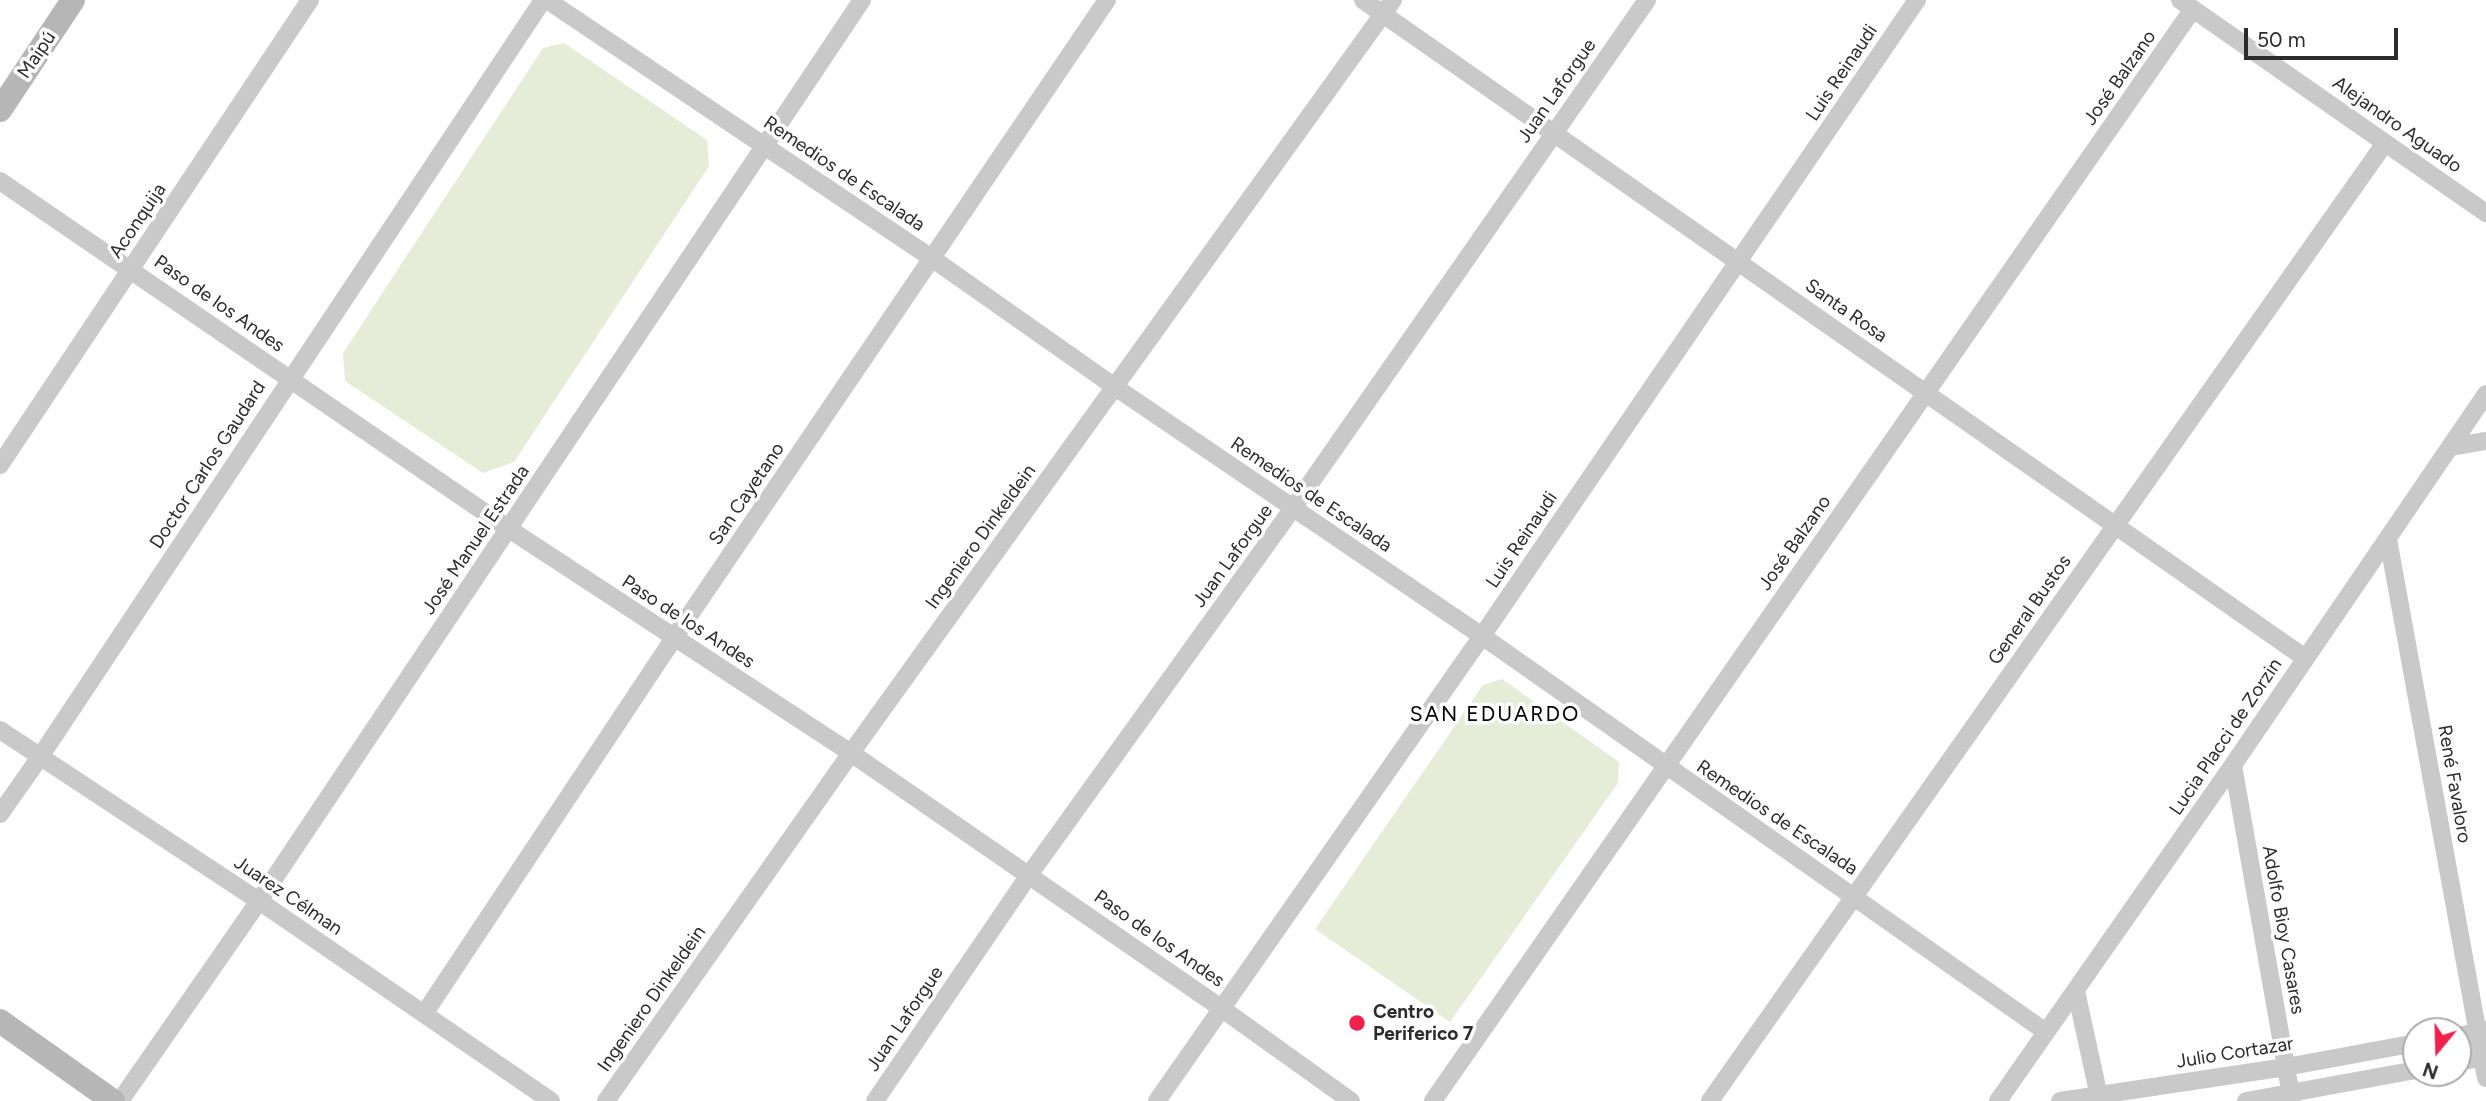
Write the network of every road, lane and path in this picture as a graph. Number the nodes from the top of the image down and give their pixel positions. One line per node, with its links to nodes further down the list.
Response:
1 (73, 0): 11 (main road, Maipú)
2 (310, 0): 19 (street, Aconquija)
3 (545, 0): 14 (street, Remedios de Escalada); 20 (street, Doctor Carlos Gaudard)
4 (862, 0): 14 (street, José Manuel Estrada)
5 (1107, 0): 17 (street, San Cayetano)
6 (1363, 0): 10 (street, Santa Rosa)
7 (1647, 0): 12 (street, Juan Laforgue)
8 (1917, 0): 18 (street, Luis Reinaudi)
9 (2187, 5): 13 (street, Alejandro Aguado); 22 (street, José Balzano)
10 (1388, 7): 12 (street, Santa Rosa); 21 (street, Ingeniero Dinkeldein)
11 (0, 110)
12 (1554, 132): 18 (street, Santa Rosa); 27 (street, Juan Laforgue)
13 (2385, 143): 16 (street, Alejandro Aguado); 28 (street, General Bustos)
14 (766, 146): 17 (street, Remedios de Escalada); 29 (street, José Manuel Estrada)
15 (0, 181): 19 (street, Paso de los Andes)
16 (2486, 213)
17 (933, 259): 21 (street, Remedios de Escalada); 32 (street, San Cayetano)
18 (1739, 262): 22 (street, Santa Rosa); 31 (street, Luis Reinaudi)
19 (131, 269): 20 (street, Paso de los Andes); 26 (street, Aconquija)
20 (289, 379): 29 (street, Paso de los Andes); 36 (street, Doctor Carlos Gaudard)
21 (1115, 387): 27 (street, Remedios de Escalada); 35 (street, Ingeniero Dinkeldein)
22 (1925, 392): 28 (street, Santa Rosa); 38 (street, José Balzano)
23 (2486, 394): 25 (street, Lucia Placci de Zorzin)
24 (2486, 441): 25 (street)
25 (2450, 447): 30 (street, Lucia Placci de Zorzin)
26 (0, 466)
27 (1293, 508): 31 (street, Remedios de Escalada); 40 (street, Juan Laforgue)
28 (2115, 525): 33 (street, Santa Rosa); 41 (street, General Bustos)
29 (509, 529): 32 (street, Paso de los Andes); 42 (street, José Manuel Estrada)
30 (2388, 539): 33 (street, Lucia Placci de Zorzin); 47 (street, René Favaloro)
31 (1482, 636): 38 (street, Remedios de Escalada); 44 (street, Luis Reinaudi)
32 (674, 638): 35 (street, Paso de los Andes); 45 (street, San Cayetano)
33 (2305, 658): 37 (street, Lucia Placci de Zorzin)
34 (0, 730): 36 (street, Juarez Célman)
35 (851, 753): 40 (street, Paso de los Andes); 59 (street, Ingeniero Dinkeldein)
36 (40, 757): 39 (street, Doctor Carlos Gaudard); 42 (street, Juarez Célman)
37 (2233, 765): 43 (street, Lucia Placci de Zorzin); 51 (street, Adolfo Bioy Casares)
38 (1666, 767): 41 (street, Remedios de Escalada); 63 (street, José Balzano)
39 (0, 814)
40 (1029, 875): 44 (street, Paso de los Andes); 60 (street, Juan Laforgue)
41 (1854, 895): 48 (street, Remedios de Escalada); 64 (street, General Bustos)
42 (259, 901): 45 (street, Juarez Célman); 57 (street, José Manuel Estrada)
43 (2077, 991): 48 (street, Lucia Placci de Zorzin); 55 (street)
44 (1221, 1008): 61 (street, Luis Reinaudi); 62 (street, Paso de los Andes)
45 (424, 1014): 58 (street, Juarez Célman)
46 (0, 1021): 56 (main road)
47 (2482, 1031): 50 (street, René Favaloro)
48 (2046, 1032): 65 (street, Lucia Placci de Zorzin)
49 (2402, 1046): 51 (street, Julio Cortazar)
50 (2484, 1057): 53 (street, René Favaloro)
51 (2286, 1067): 54 (street, Adolfo Bioy Casares); 55 (street, Julio Cortazar)
52 (2402, 1073): 54 (street)
53 (2486, 1079)
54 (2291, 1097): 67 (street)
55 (2099, 1098): 66 (street, Julio Cortazar)
56 (113, 1101)
57 (120, 1101)
58 (551, 1101)
59 (606, 1101)
60 (874, 1101)
61 (1157, 1101)
62 (1351, 1101)
63 (1433, 1101)
64 (1710, 1101)
65 (1998, 1101)
66 (2060, 1101)
67 (2246, 1101)

